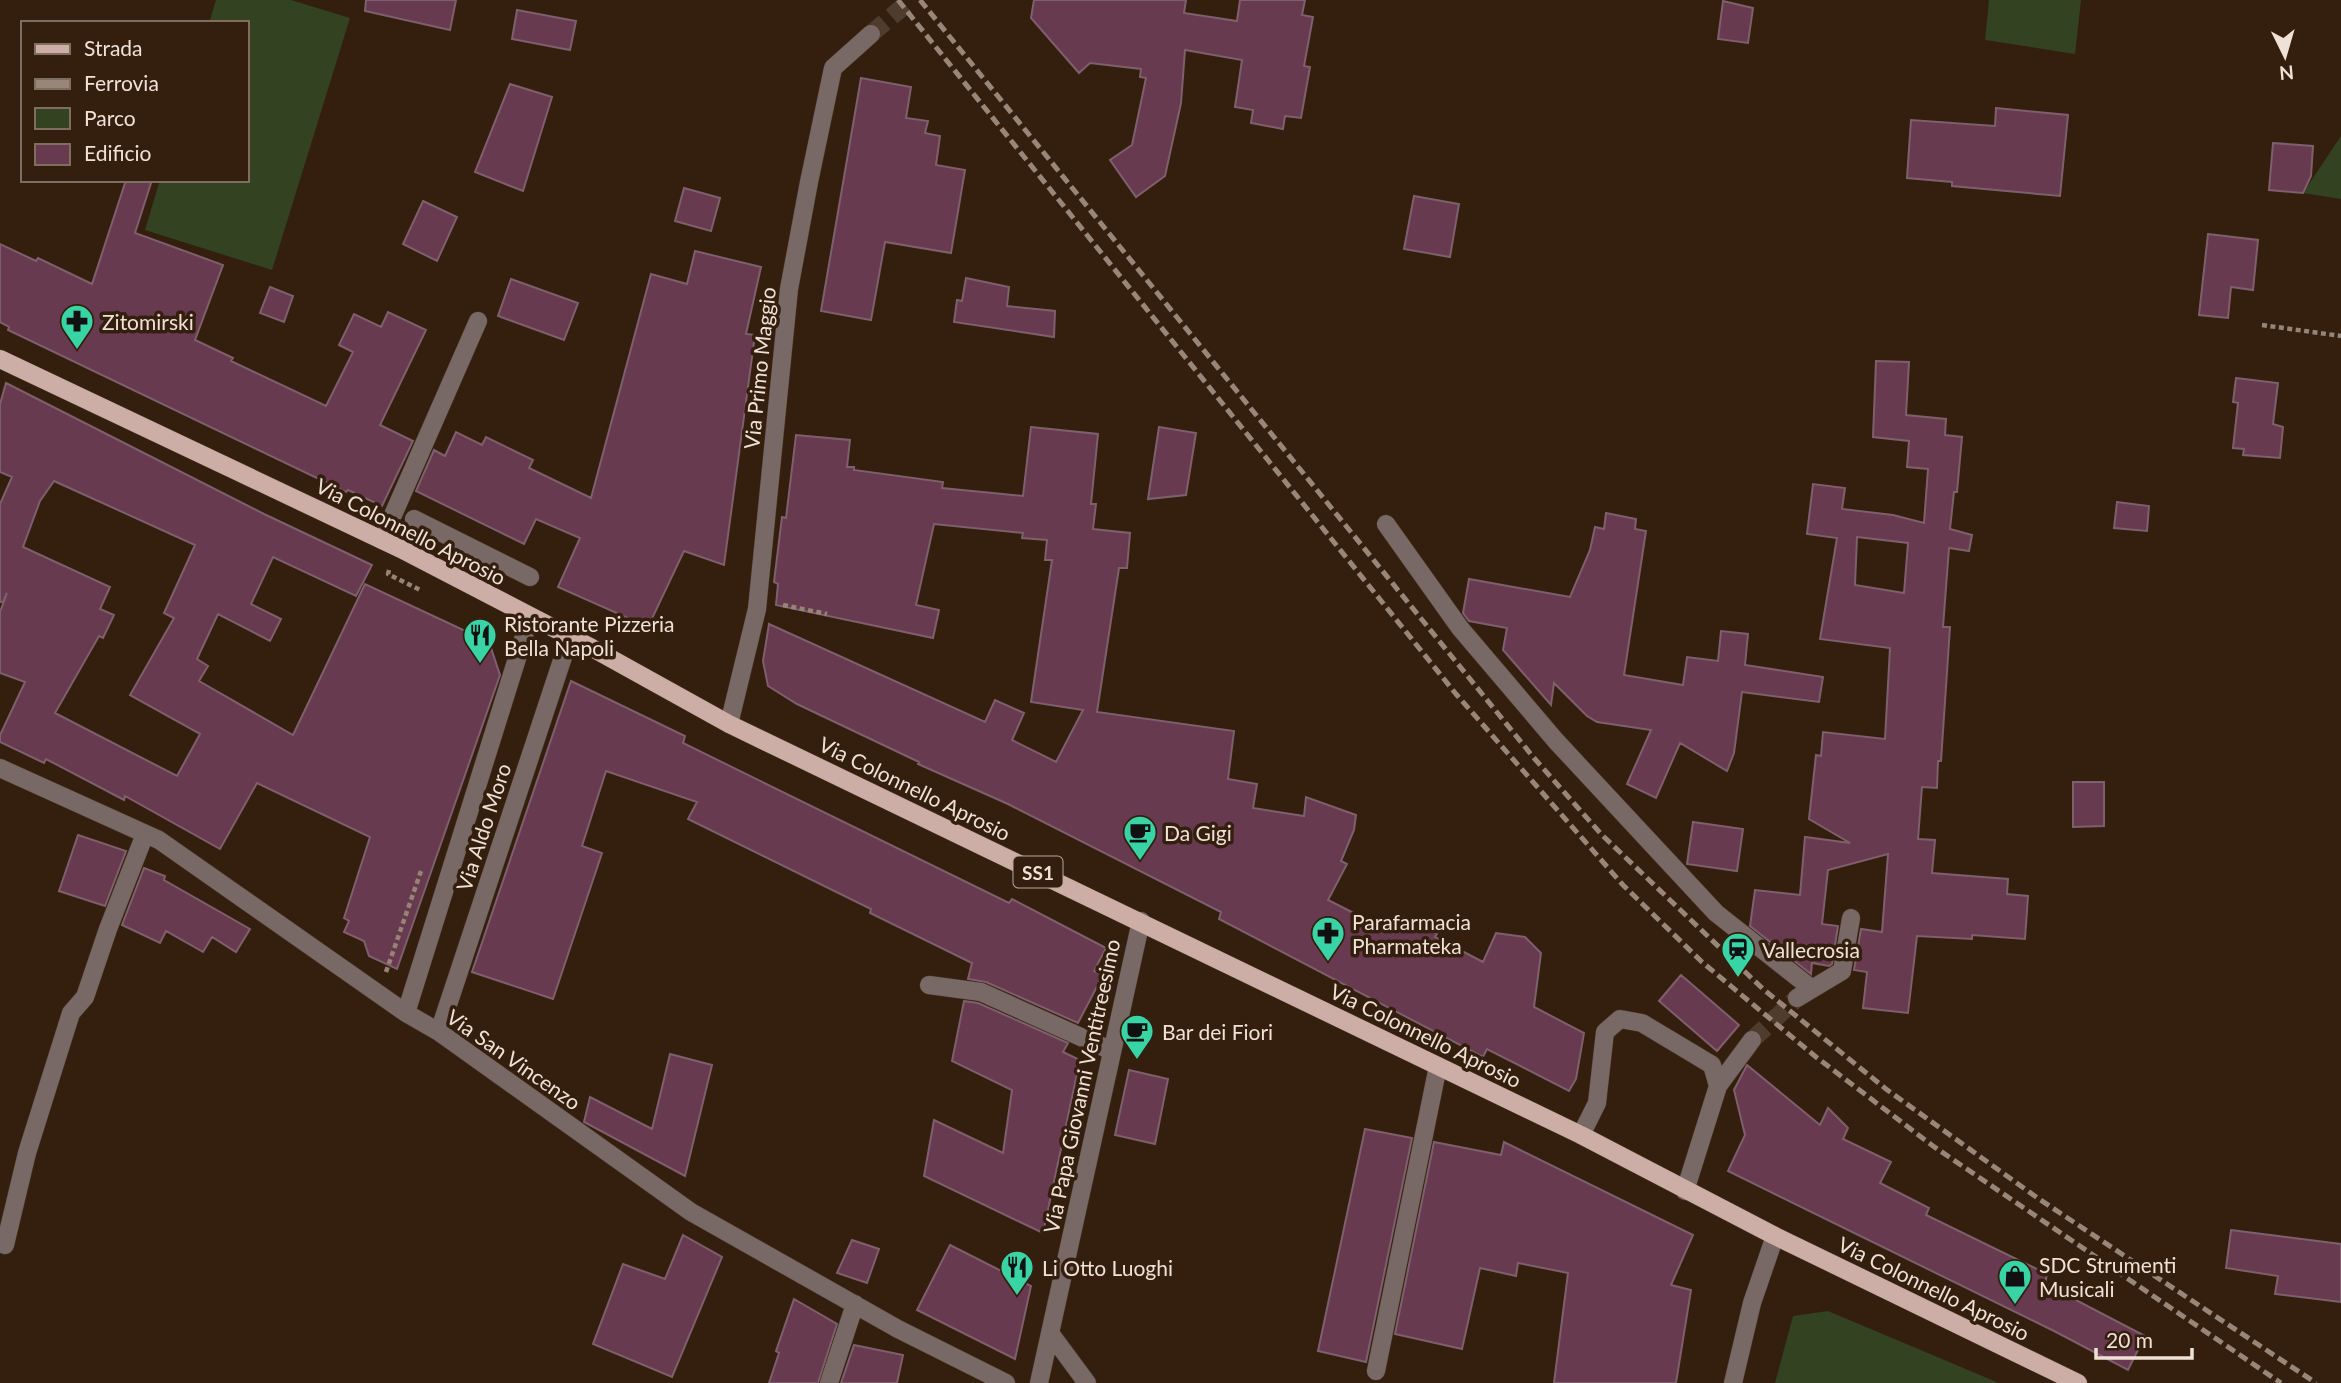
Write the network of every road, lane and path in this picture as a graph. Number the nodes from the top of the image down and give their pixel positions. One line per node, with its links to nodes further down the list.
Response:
1 (871, 34): 10 (street, Via Primo Maggio)
2 (478, 321): 8 (street)
3 (2262, 325): 4 (path)
4 (2341, 336)
5 (0, 359): 8 (main road, Via Colonnello Aprosio / SS1)
6 (414, 519): 9 (street)
7 (1386, 524): 17 (street)
8 (382, 540): 12 (main road, Via Colonnello Aprosio / SS1)
9 (530, 577)
10 (758, 600): 11 (path); 14 (street, Via Primo Maggio)
11 (827, 614)
12 (530, 617): 13 (main road, Via Colonnello Aprosio / SS1); 20 (street, Via Aldo Moro)
13 (570, 636): 14 (main road, Via Colonnello Aprosio / SS1); 21 (street, Via Aldo Moro)
14 (729, 724): 18 (main road, Via Colonnello Aprosio / SS1)
15 (0, 768): 16 (street, Via San Vincenzo)
16 (145, 834): 20 (street, Via San Vincenzo); 29 (street)
17 (1851, 918)
18 (1140, 921): 23 (street, Via Papa Giovanni Ventitreesimo); 24 (main road, Via Colonnello Aprosio / SS1)
19 (929, 985): 23 (street)
20 (406, 1013): 21 (street, Via San Vincenzo)
21 (439, 1032): 30 (street, Via San Vincenzo)
22 (1752, 1040): 25 (street)
23 (1112, 1051): 31 (street, Via Papa Giovanni Ventitreesimo)
24 (1438, 1066): 26 (main road, Via Colonnello Aprosio / SS1); 32 (street)
25 (1718, 1086): 26 (street); 27 (street)
26 (1581, 1135): 27 (main road, Via Colonnello Aprosio / SS1)
27 (1685, 1191): 28 (main road, Via Colonnello Aprosio / SS1)
28 (1775, 1236): 37 (street); 38 (main road, Via Colonnello Aprosio / SS1)
29 (5, 1245)
30 (855, 1304): 33 (street); 34 (street, Via San Vincenzo)
31 (1051, 1333): 35 (street, Via Papa Giovanni Ventitreesimo); 36 (street)
32 (1376, 1371)
33 (829, 1383)
34 (1006, 1383)
35 (1040, 1383)
36 (1087, 1383)
37 (1733, 1383)
38 (2078, 1383)

